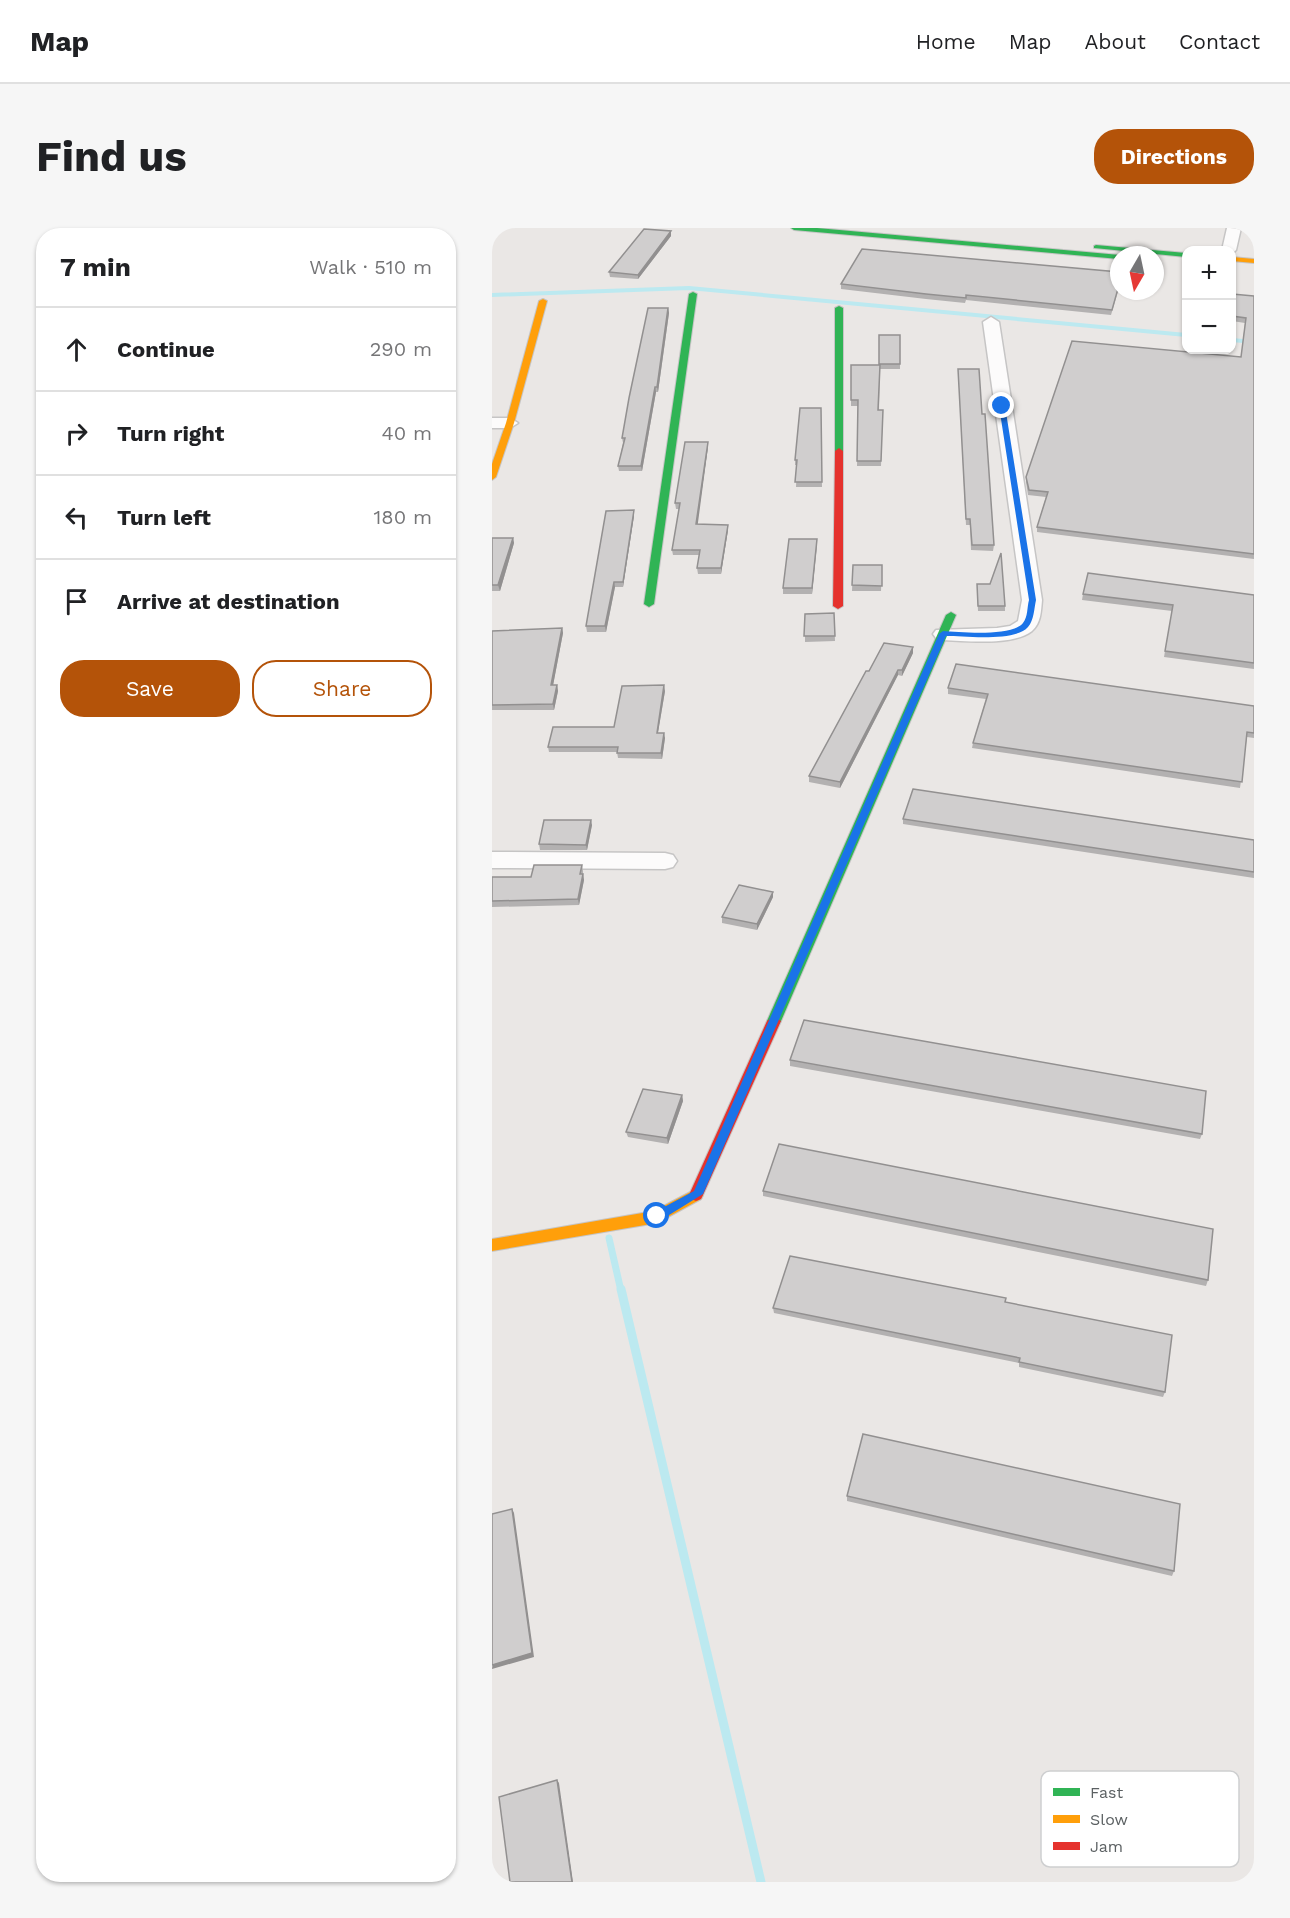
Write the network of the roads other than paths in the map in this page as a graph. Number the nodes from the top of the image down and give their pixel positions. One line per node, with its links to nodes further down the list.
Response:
1 (794, 228): 6 (street)
2 (889, 228): 5 (street)
3 (1234, 228): 4 (street)
4 (1230, 246)
5 (1182, 255)
6 (1110, 256)
7 (1236, 259): 9 (street)
8 (1164, 261): 10 (street)
9 (1254, 261)
10 (1182, 263)
11 (1236, 267): 12 (street)
12 (1254, 269)
13 (693, 294): 20 (street)
14 (543, 301): 18 (street)
15 (839, 308): 21 (street)
16 (991, 322): 23 (street)
17 (492, 423): 18 (street)
18 (510, 423): 19 (street)
19 (492, 477)
20 (649, 604)
21 (838, 606)
22 (951, 615): 23 (street)
23 (943, 634): 26 (street)
24 (492, 860): 25 (street)
25 (666, 861)
26 (492, 1245)

